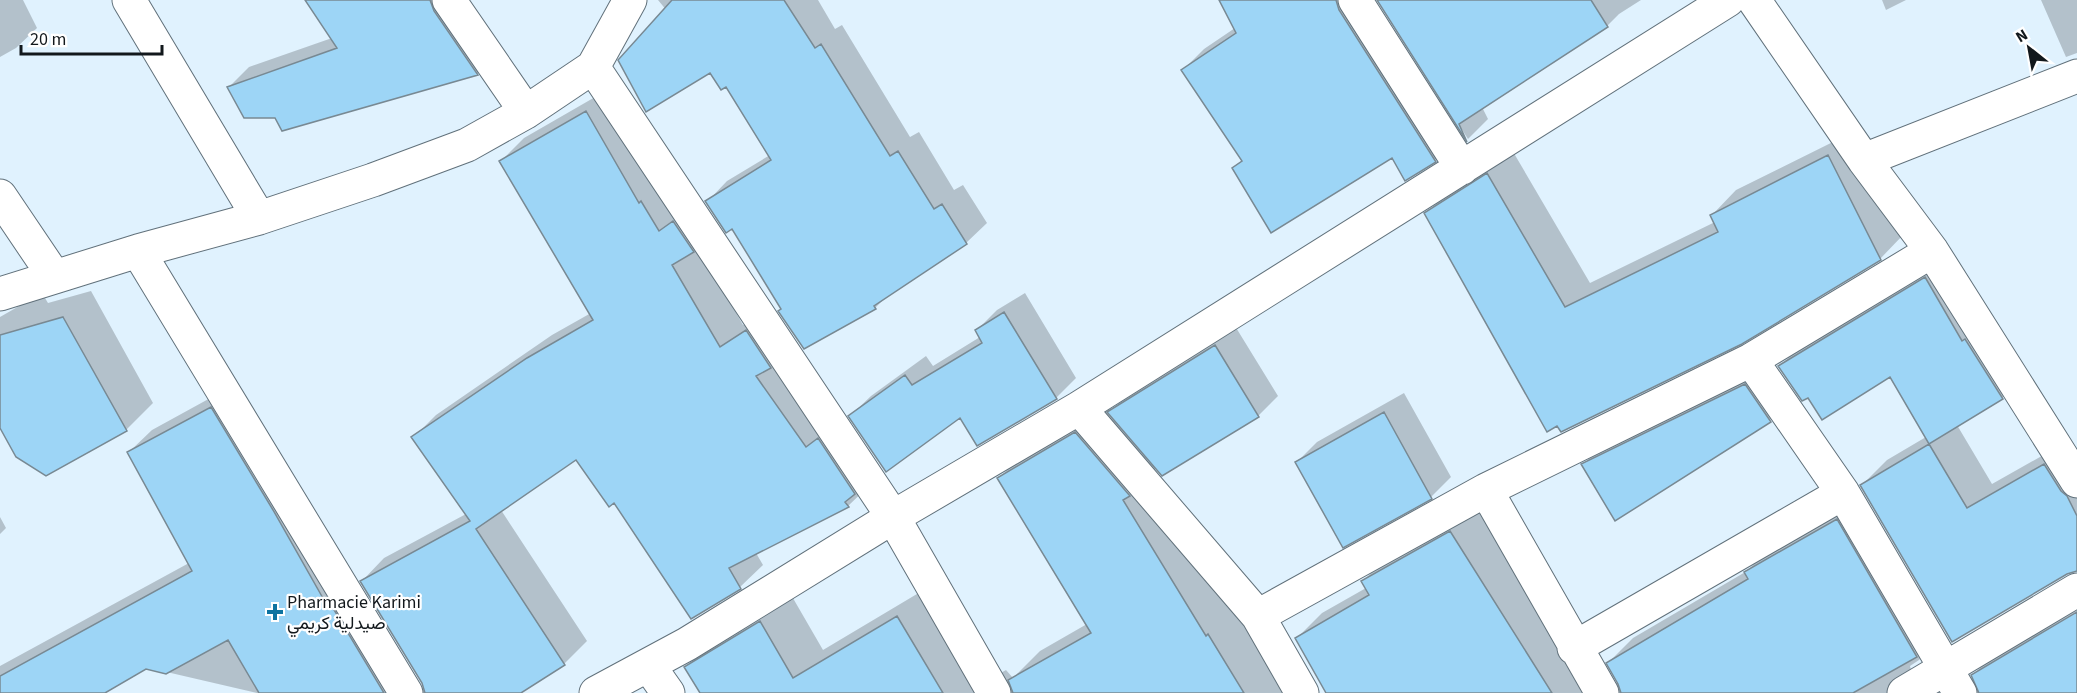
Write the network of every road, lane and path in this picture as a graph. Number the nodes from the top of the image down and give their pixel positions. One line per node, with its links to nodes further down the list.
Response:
1 (129, 0): 13 (street)
2 (449, 0): 9 (street)
3 (630, 0): 7 (street)
4 (1355, 0): 11 (street)
5 (1728, 0): 11 (street)
6 (1754, 0): 10 (street)
7 (593, 67): 9 (street); 23 (street)
8 (2077, 76): 10 (street)
9 (526, 112): 13 (street)
10 (1864, 160): 15 (street)
11 (1462, 168): 19 (street)
12 (0, 196): 16 (street)
13 (260, 218): 14 (street)
14 (138, 251): 16 (street); 29 (street)
15 (1932, 251): 18 (street); 20 (street)
16 (54, 276): 17 (street)
17 (0, 294)
18 (1751, 360): 21 (street); 22 (street)
19 (1080, 408): 23 (street); 25 (street)
20 (2077, 481)
21 (1486, 490): 25 (street); 26 (street)
22 (1842, 493): 26 (street); 28 (street)
23 (893, 517): 27 (street); 32 (street)
24 (2077, 590): 28 (street)
25 (1258, 616): 33 (street)
26 (1575, 648): 34 (street)
27 (649, 666): 30 (street); 31 (street)
28 (1953, 680): 35 (street)
29 (406, 693)
30 (596, 693)
31 (668, 693)
32 (994, 693)
33 (1302, 693)
34 (1602, 693)
35 (1904, 693)

